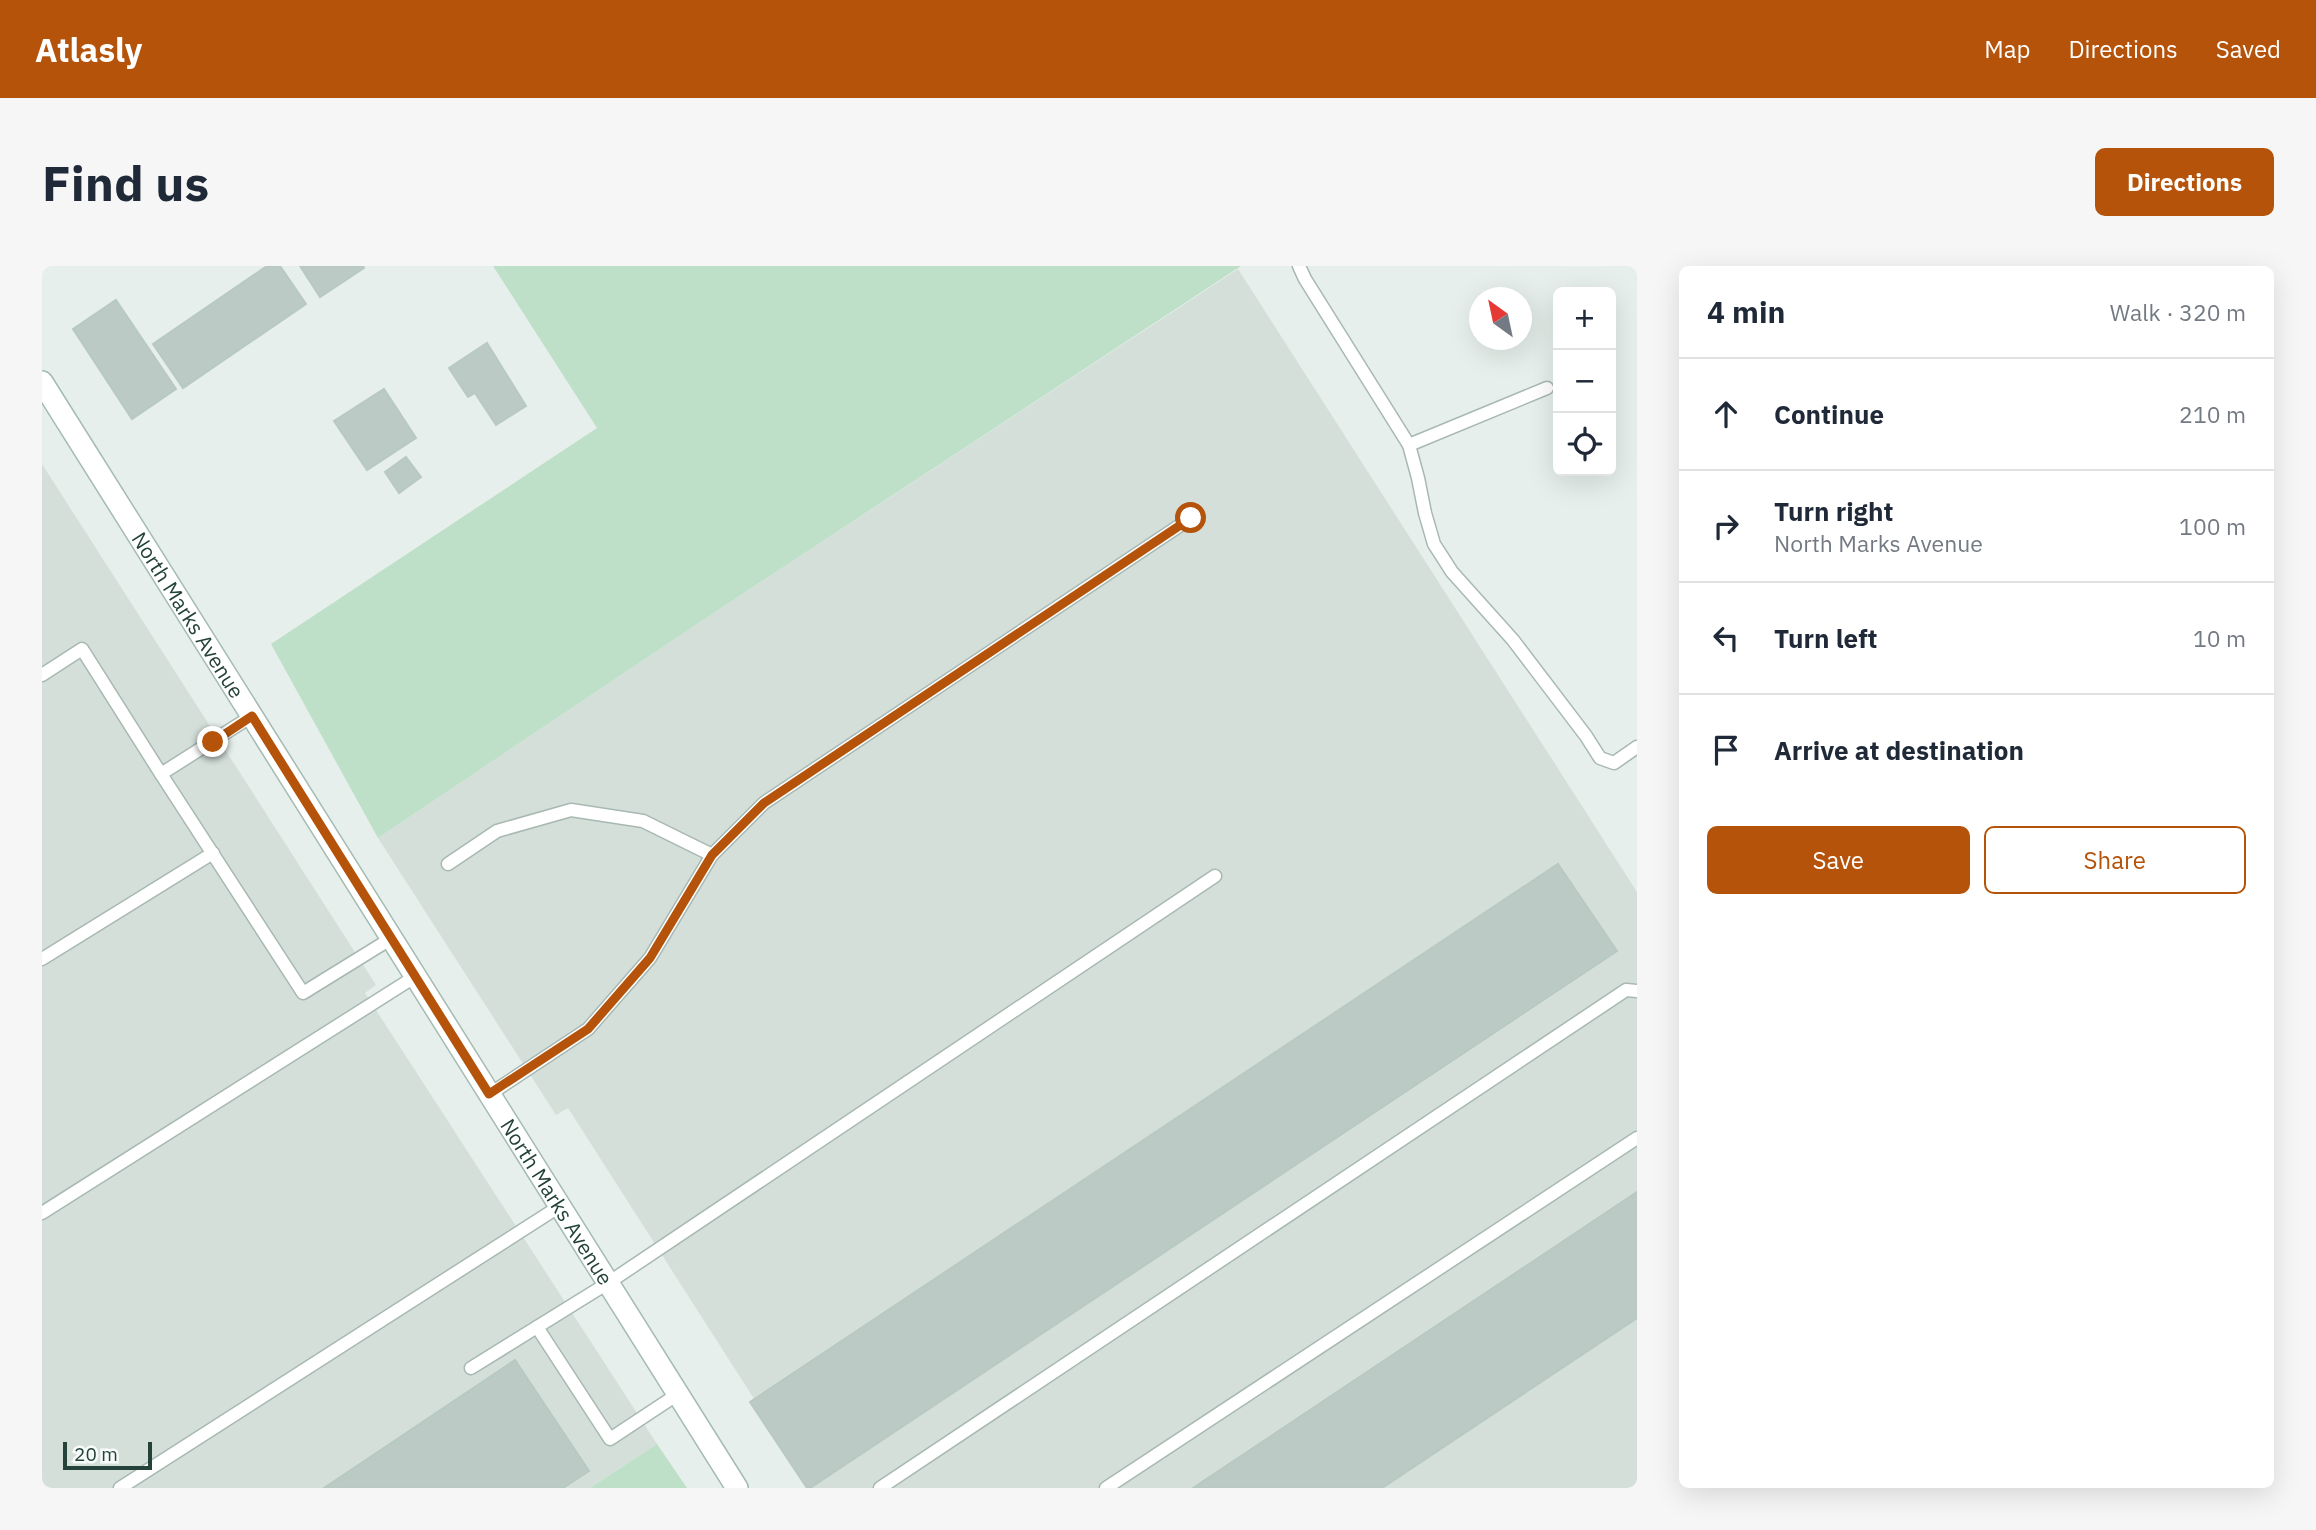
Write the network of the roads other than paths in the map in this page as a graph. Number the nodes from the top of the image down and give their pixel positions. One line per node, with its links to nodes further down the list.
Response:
1 (1299, 266): 4 (lane)
2 (42, 382): 7 (main road, North Marks Avenue)
3 (1547, 388): 4 (lane)
4 (1409, 445): 8 (lane)
5 (1191, 518): 11 (lane)
6 (42, 675): 9 (lane)
7 (252, 716): 9 (lane); 14 (main road, North Marks Avenue)
8 (1637, 747)
9 (161, 774): 10 (lane)
10 (213, 853): 14 (lane); 15 (lane)
11 (712, 855): 12 (lane); 18 (lane)
12 (448, 864)
13 (1215, 876): 22 (lane)
14 (392, 937): 16 (main road, North Marks Avenue)
15 (42, 959)
16 (416, 976): 18 (main road, North Marks Avenue); 21 (lane)
17 (1637, 991): 28 (lane)
18 (489, 1094): 20 (main road, North Marks Avenue)
19 (1637, 1138): 29 (lane)
20 (560, 1206): 22 (main road, North Marks Avenue); 26 (lane)
21 (42, 1213)
22 (608, 1283): 23 (lane); 25 (main road, North Marks Avenue)
23 (537, 1327): 24 (lane); 25 (lane)
24 (471, 1368)
25 (678, 1394): 27 (main road, North Marks Avenue)
26 (120, 1488)
27 (737, 1488)
28 (880, 1488)
29 (1106, 1488)

